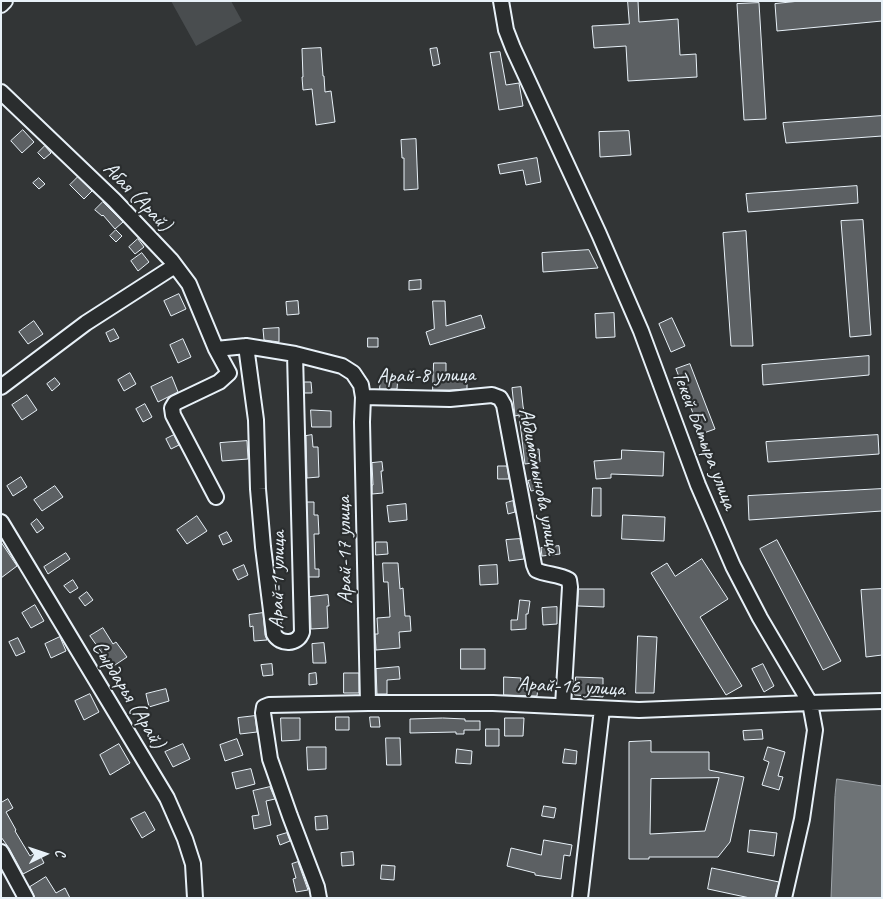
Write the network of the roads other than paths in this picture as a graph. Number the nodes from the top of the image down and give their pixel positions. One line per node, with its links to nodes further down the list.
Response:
1 (5, 1): 3 (street)
2 (500, 1): 18 (street, Текей Батыра улица)
3 (1, 5)
4 (1, 92): 5 (street, Абая (Арай))
5 (176, 267): 7 (street, Абая (Арай)); 11 (street)
6 (246, 346): 7 (street, Арай-8 улица); 8 (street, Арай-8 улица); 9 (street, Арай-1 улица)
7 (216, 349): 10 (street)
8 (295, 354): 9 (street, Арай-1 улица); 13 (street, Арай-8 улица)
9 (250, 370): 10 (street)
10 (228, 373): 14 (street)
11 (1, 387)
12 (492, 395): 13 (street, Арай-8 улица); 19 (street, Абдимомынова улица)
13 (363, 397): 17 (street, Арай-17 улица)
14 (216, 497)
15 (1, 522): 23 (street, Сырдарья (Арай))
16 (882, 702): 18 (street, Арай-16 улица)
17 (368, 703): 19 (street, Арай-16 улица); 24 (street, Арай-16 улица)
18 (810, 703): 20 (street, Арай-16 улица); 26 (street, Текей Батыра улица)
19 (563, 706): 20 (street, Арай-16 улица)
20 (602, 709): 25 (street)
21 (1, 852): 22 (street)
22 (26, 898)
23 (195, 898)
24 (319, 898)
25 (580, 898)
26 (784, 898)

